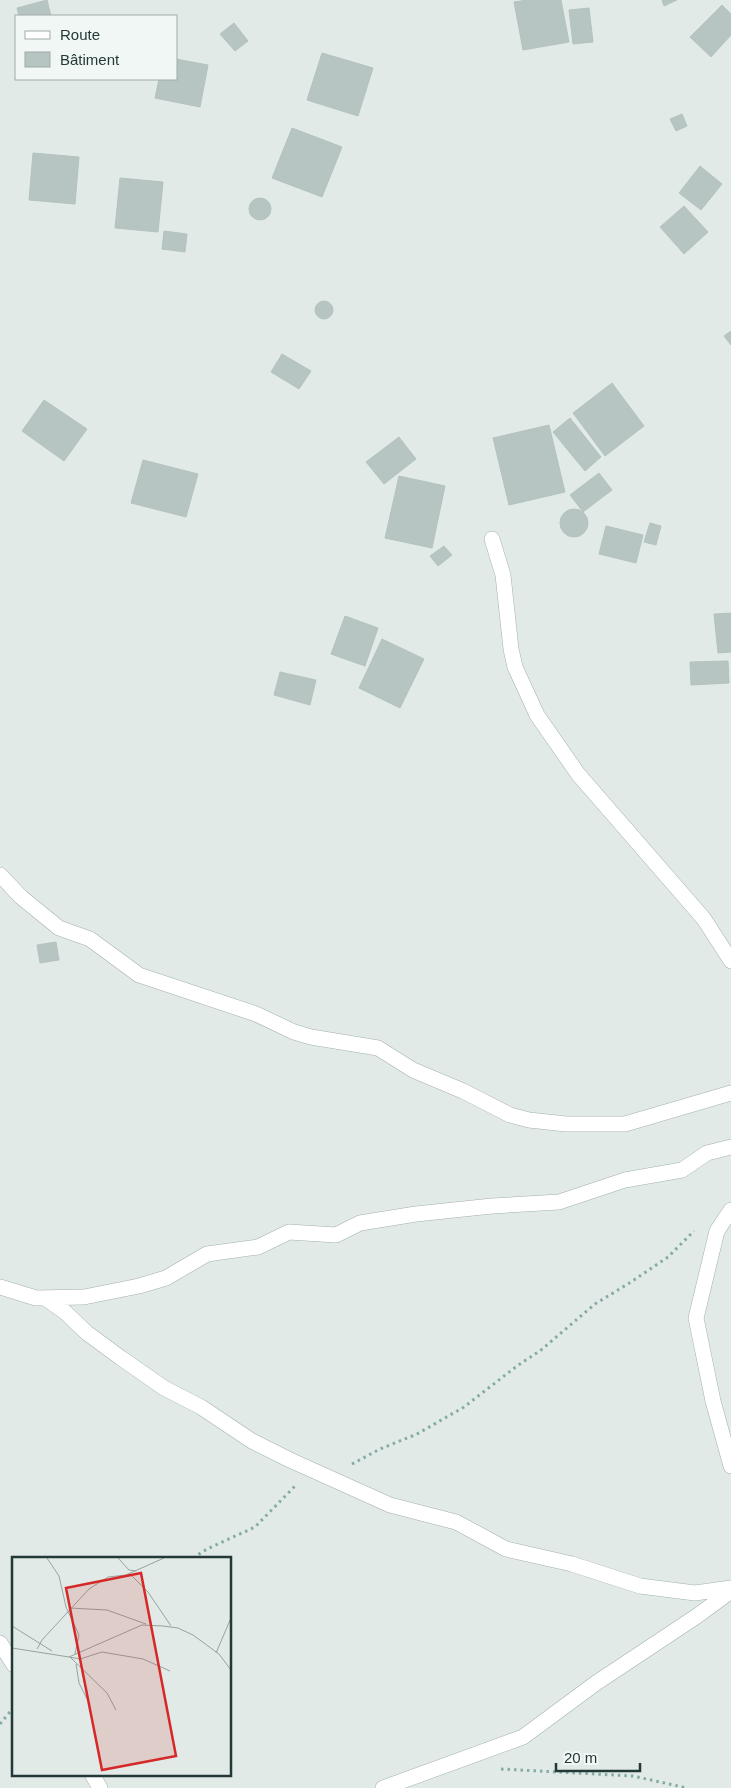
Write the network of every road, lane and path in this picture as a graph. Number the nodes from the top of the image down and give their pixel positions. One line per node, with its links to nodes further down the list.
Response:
1 (492, 539): 3 (street)
2 (0, 875): 4 (street)
3 (731, 961)
4 (731, 1093)
5 (731, 1147): 9 (street)
6 (731, 1210): 7 (street)
7 (717, 1232): 10 (path); 11 (street)
8 (0, 1287): 9 (street)
9 (45, 1298): 12 (street)
10 (347, 1466)
11 (731, 1466)
12 (311, 1470): 13 (path); 14 (street)
13 (195, 1557)
14 (731, 1590): 22 (street)
15 (0, 1643): 16 (street)
16 (12, 1662)
17 (12, 1709): 18 (path)
18 (0, 1724)
19 (496, 1769): 23 (path)
20 (93, 1776): 21 (street)
21 (100, 1788)
22 (383, 1788)
23 (687, 1788)

